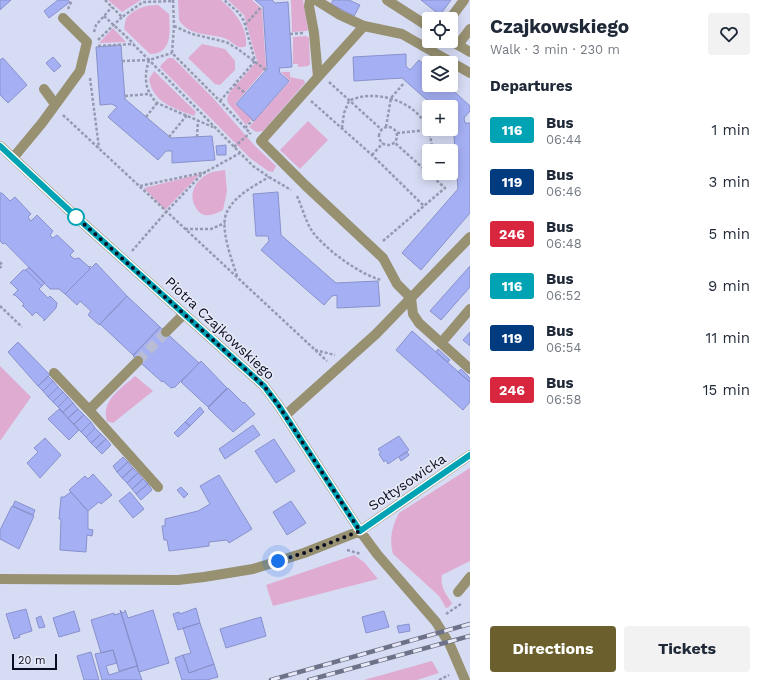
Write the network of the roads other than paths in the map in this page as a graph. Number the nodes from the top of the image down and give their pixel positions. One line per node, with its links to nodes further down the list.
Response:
1 (310, 0): 14 (street)
2 (316, 0): 8 (street)
3 (387, 0): 7 (street)
4 (464, 0): 5 (street)
5 (455, 12)
6 (63, 18): 16 (street)
7 (422, 22)
8 (364, 26): 13 (street); 14 (street)
9 (470, 29): 10 (street)
10 (458, 40)
11 (458, 45): 12 (street)
12 (470, 52)
13 (470, 73)
14 (319, 76): 20 (street)
15 (44, 89): 16 (street)
16 (54, 106): 18 (street)
17 (0, 146): 18 (street, Piotra Czajkowskiego)
18 (14, 158): 22 (street, Piotra Czajkowskiego)
19 (470, 237): 20 (street)
20 (411, 298): 24 (street); 29 (street)
21 (470, 309): 24 (street)
22 (184, 314): 23 (street); 29 (street, Piotra Czajkowskiego)
23 (166, 332)
24 (441, 343): 26 (street)
25 (138, 361): 28 (street)
26 (470, 369)
27 (54, 373): 28 (street)
28 (90, 410): 31 (street)
29 (285, 415): 32 (street, Piotra Czajkowskiego)
30 (470, 455): 32 (street, Sołtysowicka)
31 (158, 487)
32 (360, 531): 34 (street, Sołtysowicka); 36 (street, Piotra Czajkowskiego)
33 (470, 576): 35 (street)
34 (0, 579)
35 (458, 592)
36 (465, 680)

